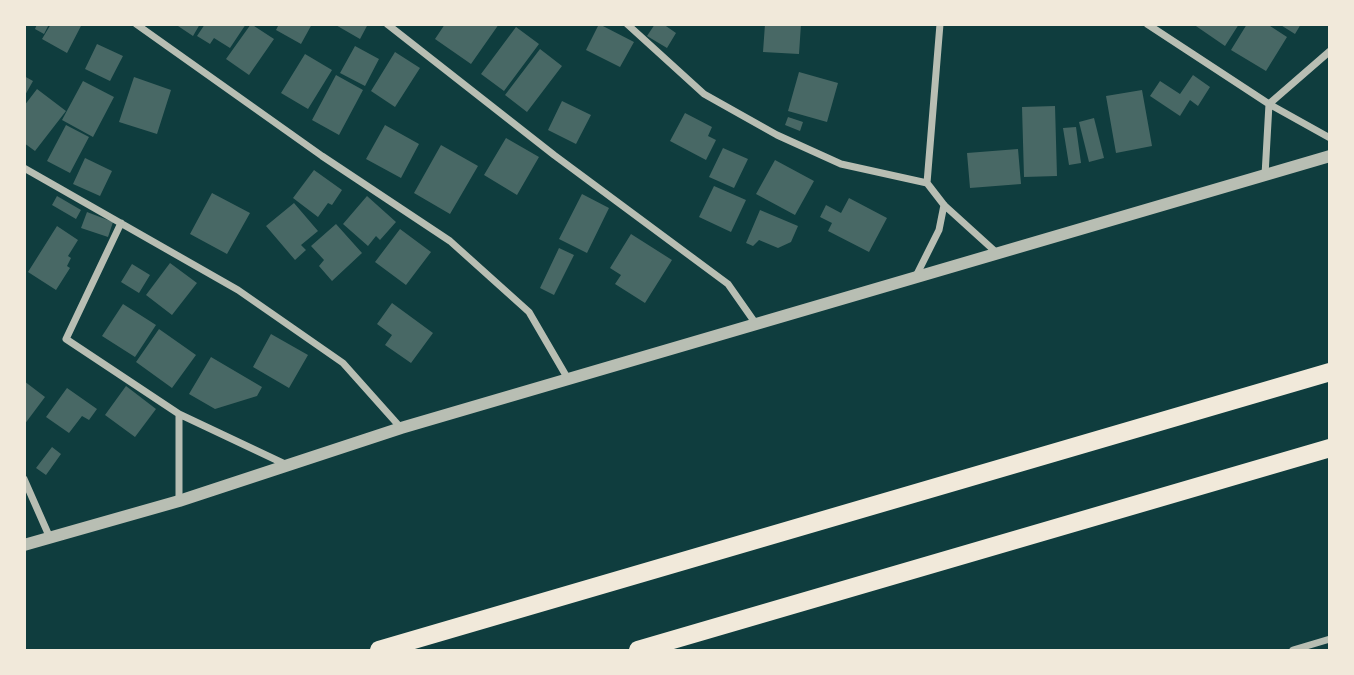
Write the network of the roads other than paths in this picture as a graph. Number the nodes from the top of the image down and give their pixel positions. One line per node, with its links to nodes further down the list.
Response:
1 (136, 24): 19 (street)
2 (387, 24): 17 (street)
3 (627, 24): 12 (street)
4 (940, 24): 12 (street)
5 (1147, 24): 7 (street)
6 (1329, 51): 7 (street)
7 (1269, 104): 8 (street); 11 (street)
8 (1329, 138)
9 (1329, 156): 11 (street)
10 (24, 168): 14 (street)
11 (1265, 175): 15 (street)
12 (927, 183): 13 (street)
13 (944, 205): 15 (street); 16 (street)
14 (121, 223): 20 (street); 21 (street)
15 (998, 254): 16 (street)
16 (915, 278): 17 (street)
17 (756, 325): 19 (street)
18 (1329, 372): 29 (highway)
19 (568, 379): 21 (street)
20 (180, 414): 23 (street); 25 (street)
21 (401, 428): 23 (street)
22 (1329, 448): 30 (highway)
23 (288, 465): 25 (street)
24 (24, 480): 26 (street)
25 (179, 500): 26 (street)
26 (50, 538): 27 (street)
27 (24, 545)
28 (1329, 639): 31 (street)
29 (379, 650)
30 (638, 650)
31 (1293, 650)

